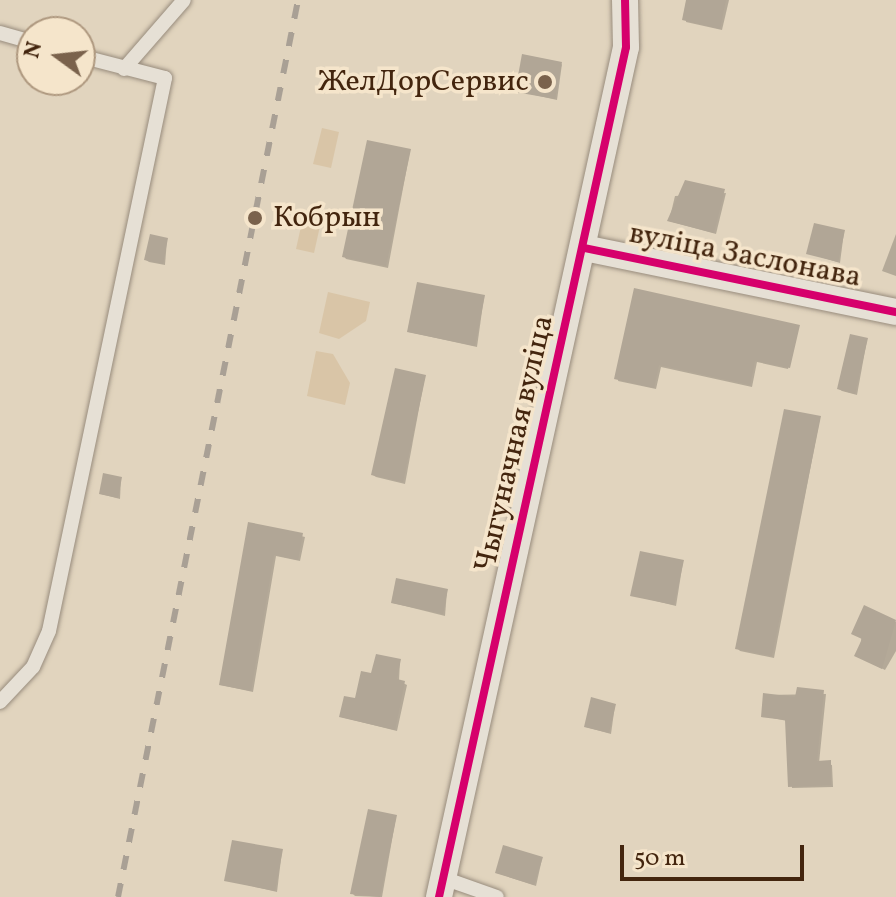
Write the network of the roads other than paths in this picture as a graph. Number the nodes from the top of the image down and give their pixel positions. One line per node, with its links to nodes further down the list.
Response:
1 (184, 0): 4 (lane)
2 (625, 0): 5 (street, Чыгуначная вуліца)
3 (96, 61): 4 (lane)
4 (124, 69): 7 (lane)
5 (584, 248): 6 (street, вуліца Заслонава); 8 (street, Чыгуначная вуліца)
6 (896, 312)
7 (0, 702)
8 (441, 888): 9 (lane)
9 (497, 897)

